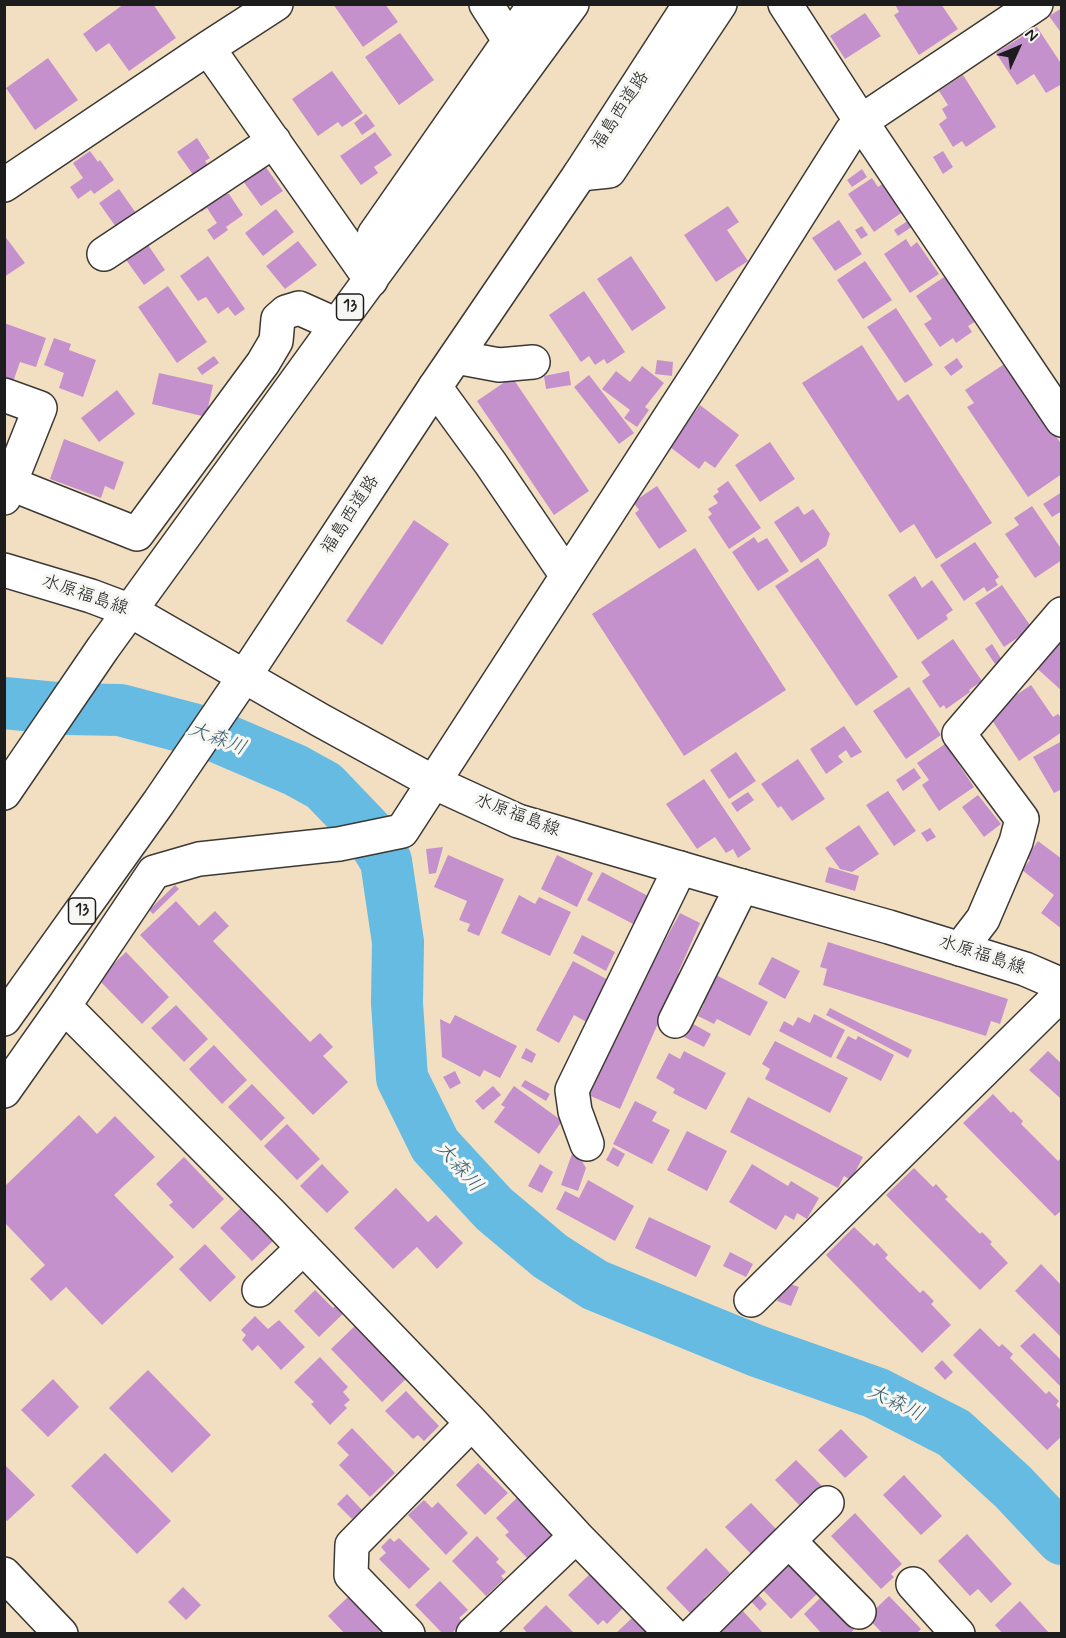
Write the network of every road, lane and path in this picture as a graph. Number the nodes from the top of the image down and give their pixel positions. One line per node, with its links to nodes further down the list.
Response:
1 (276, 4): 10 (main road)
2 (486, 4): 9 (main road)
3 (534, 4): 9 (main road)
4 (572, 4): 16 (main road, 13)
5 (690, 4): 13 (main road, 福島西道路 / 13)
6 (720, 4): 13 (main road)
7 (785, 4): 11 (main road)
8 (1036, 4): 11 (main road)
9 (509, 40): 16 (main road)
10 (208, 48): 12 (main road); 14 (main road)
11 (862, 123): 22 (main road); 25 (main road)
12 (274, 141): 15 (main road); 16 (main road)
13 (580, 174): 18 (main road, 福島西道路 / 13)
14 (4, 184)
15 (104, 254)
16 (370, 280): 17 (main road, 13)
17 (337, 325): 23 (main road); 26 (main road, 13)
18 (456, 357): 19 (main road); 20 (main road, 福島西道路 / 13)
19 (533, 362)
20 (435, 387): 25 (main road); 28 (main road, 福島西道路 / 13)
21 (4, 395): 23 (main road)
22 (1062, 420)
23 (8, 491)
24 (4, 570): 26 (main road, 水原福島線)
25 (567, 576): 29 (main road)
26 (131, 611): 28 (main road, 水原福島線); 30 (main road, 13)
27 (1062, 614): 33 (main road)
28 (244, 677): 29 (main road, 水原福島線); 37 (main road, 福島西道路 / 13)
29 (433, 782): 31 (main road, 水原福島線); 36 (main road)
30 (4, 793)
31 (680, 868): 32 (main road, 水原福島線); 40 (main road)
32 (742, 886): 33 (main road, 水原福島線); 38 (main road)
33 (960, 949): 34 (main road, 水原福島線)
34 (1062, 985)
35 (1062, 993): 43 (main road)
36 (64, 1006): 39 (main road); 41 (main road)
37 (4, 1019)
38 (675, 1021)
39 (4, 1091)
40 (587, 1144)
41 (303, 1248): 42 (main road); 44 (main road)
42 (259, 1290)
43 (750, 1300)
44 (472, 1423): 46 (main road); 53 (main road)
45 (827, 1503): 47 (main road)
46 (576, 1536): 54 (main road); 55 (main road)
47 (789, 1541): 50 (main road); 56 (main road)
48 (4, 1574): 52 (main road)
49 (913, 1584): 51 (main road)
50 (860, 1612)
51 (944, 1629)
52 (61, 1634)
53 (408, 1634)
54 (473, 1634)
55 (672, 1634)
56 (694, 1634)

